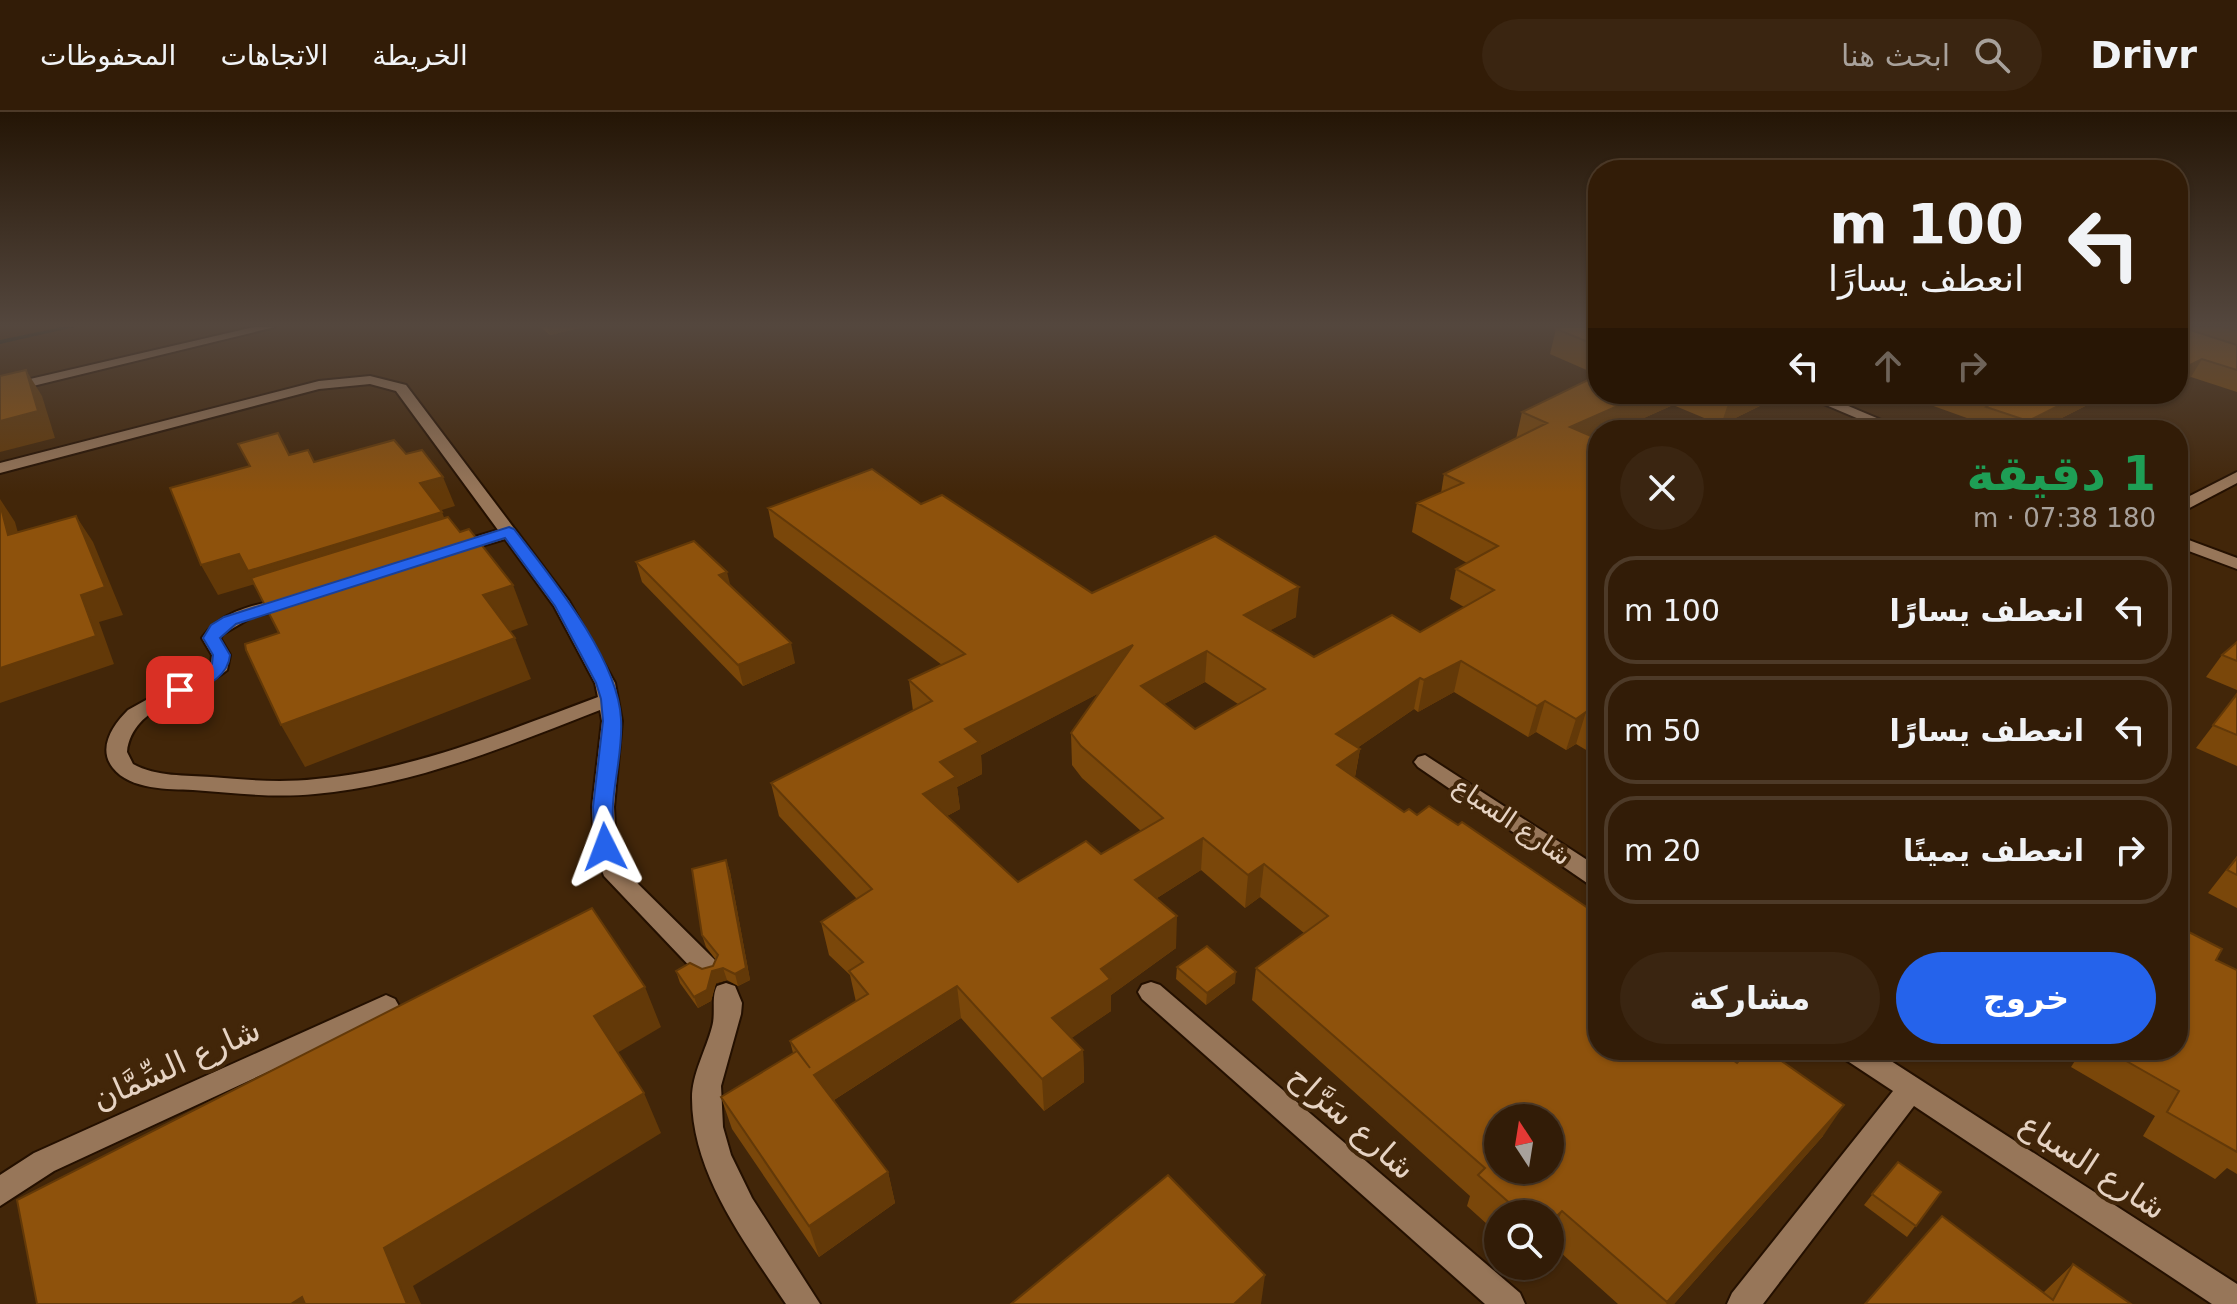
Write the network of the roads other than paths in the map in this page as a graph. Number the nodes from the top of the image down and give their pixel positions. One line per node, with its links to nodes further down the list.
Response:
1 (31, 383): 4 (street)
2 (336, 383): 7 (street)
3 (385, 383): 10 (street)
4 (0, 390)
5 (1832, 404): 6 (street)
6 (1873, 420)
7 (0, 468)
8 (2237, 477): 9 (street)
9 (2188, 504)
10 (509, 532): 12 (street); 15 (street)
11 (2188, 545): 13 (street)
12 (435, 555)
13 (2237, 564)
14 (303, 597): 15 (street)
15 (610, 699): 18 (street)
16 (1425, 762): 17 (street, شارع السباع)
17 (1588, 872)
18 (707, 968)
19 (1151, 992): 27 (street, شارع سَرَّاح)
20 (726, 993): 26 (street)
21 (386, 1006): 24 (street, شارع السِّمَّان)
22 (1866, 1060): 23 (street, شارع السباع)
23 (1910, 1090): 25 (street, شارع السباع); 28 (street)
24 (0, 1192)
25 (2237, 1302)
26 (804, 1304)
27 (1509, 1304)
28 (1743, 1304)

